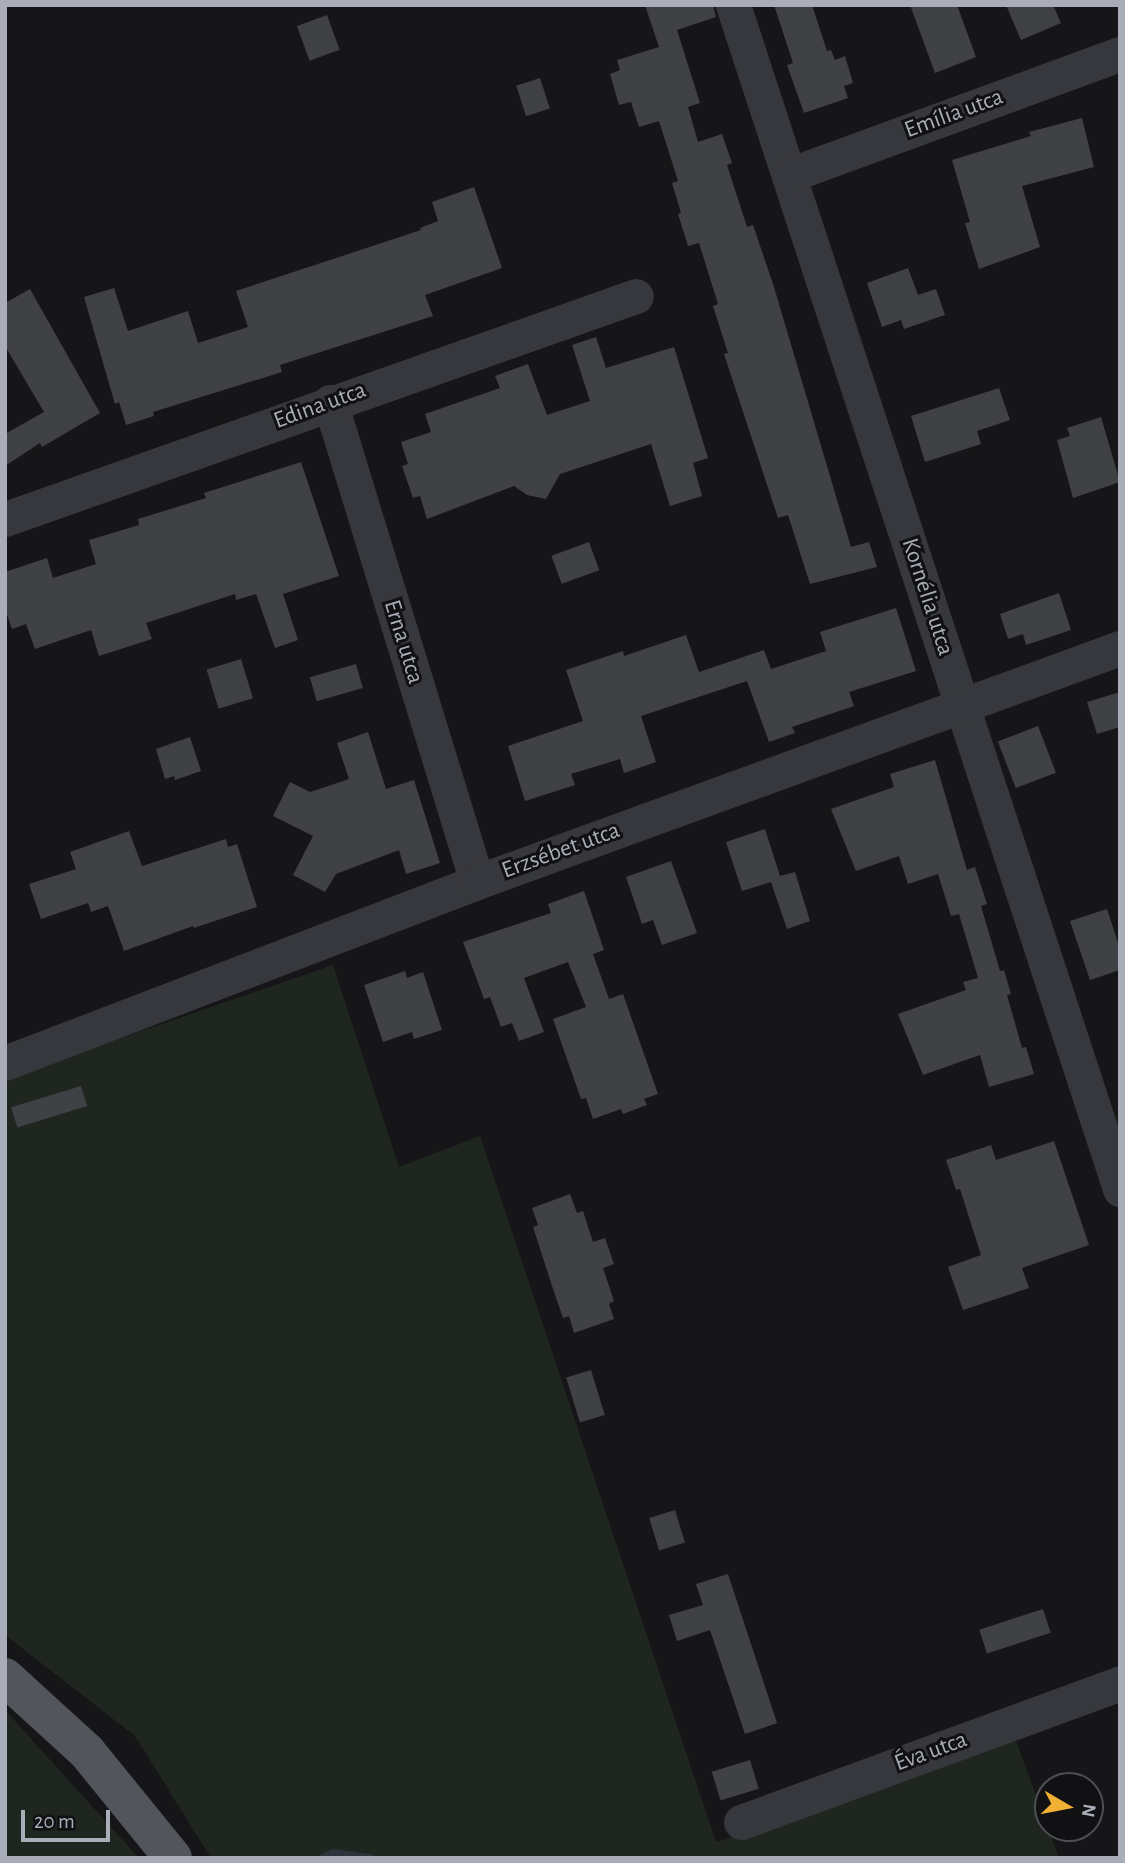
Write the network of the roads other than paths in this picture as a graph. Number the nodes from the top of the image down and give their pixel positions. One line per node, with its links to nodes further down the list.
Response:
1 (733, 5): 3 (street, Kornélia utca)
2 (1120, 54): 3 (street, Emília utca)
3 (789, 175): 8 (street, Kornélia utca)
4 (636, 296): 5 (street, Edina utca)
5 (330, 402): 6 (street, Edina utca); 9 (street, Erna utca)
6 (5, 519)
7 (1120, 648): 8 (street, Erzsébet utca)
8 (962, 704): 9 (street, Erzsébet utca); 11 (street, Kornélia utca)
9 (477, 882): 10 (street, Erzsébet utca)
10 (5, 1063)
11 (1120, 1189)
12 (5, 1677): 15 (main road)
13 (1120, 1683): 14 (street, Éva utca)
14 (741, 1822)
15 (173, 1858)

